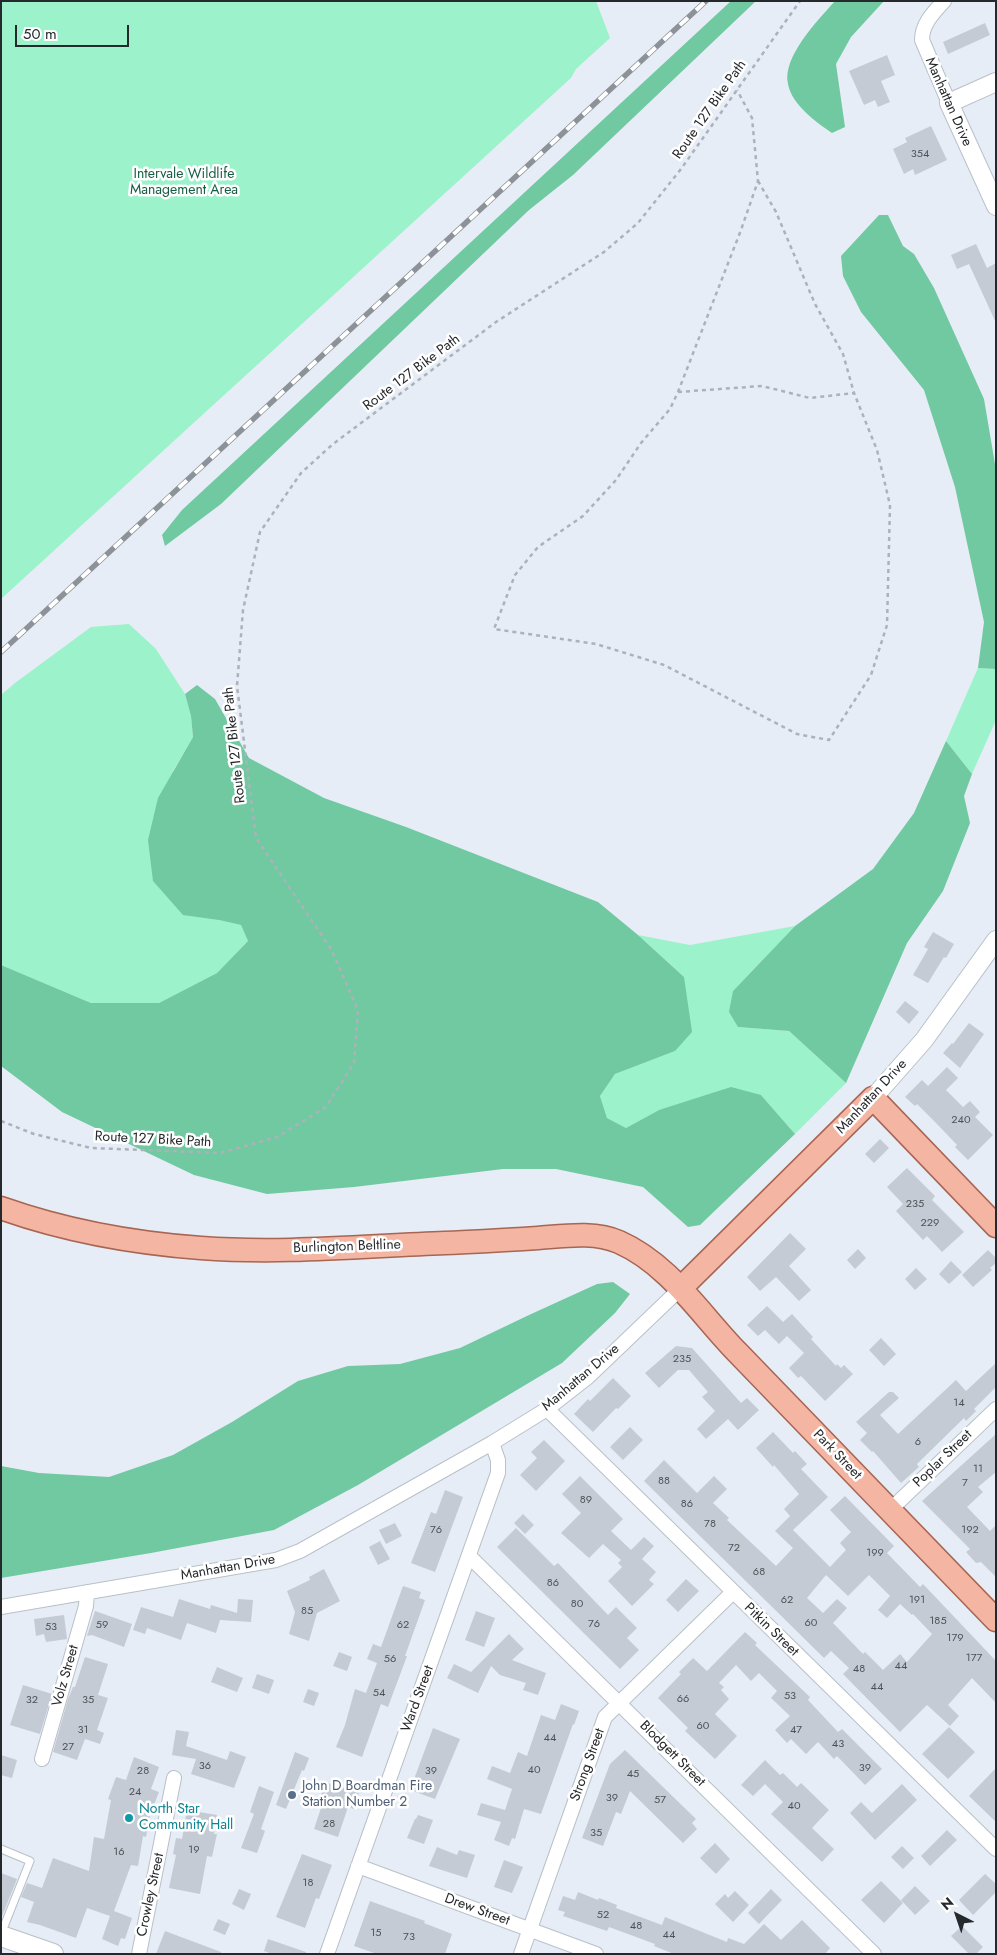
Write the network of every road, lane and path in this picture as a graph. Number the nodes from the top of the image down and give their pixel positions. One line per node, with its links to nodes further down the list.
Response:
1 (800, 1): 4 (path, Route 127 Bike Path)
2 (944, 1): 5 (street, Manhattan Drive)
3 (996, 82): 5 (street)
4 (737, 90): 6 (path); 12 (path, Route 127 Bike Path)
5 (949, 104): 7 (street, Manhattan Drive)
6 (758, 181): 8 (path); 9 (path)
7 (996, 206)
8 (678, 392): 9 (path); 9 (path)
9 (854, 392)
10 (996, 940): 11 (street, Manhattan Drive)
11 (873, 1098): 14 (main road); 15 (main road, Manhattan Drive)
12 (1, 1120)
13 (1, 1208): 15 (main road, Burlington Beltline)
14 (996, 1226)
15 (681, 1288): 17 (street, Manhattan Drive); 19 (main road, Park Street)
16 (996, 1408): 19 (street, Poplar Street)
17 (547, 1409): 18 (street, Manhattan Drive); 22 (street, Pitkin Street)
18 (492, 1443): 20 (street, Ward Street); 21 (street, Manhattan Drive)
19 (890, 1510): 24 (main road, Park Street)
20 (469, 1556): 25 (street, Blodgett Street); 30 (street, Ward Street)
21 (87, 1592): 23 (street, Manhattan Drive); 26 (street, Volz Street)
22 (733, 1592): 25 (street, Strong Street); 29 (street, Pitkin Street)
23 (1, 1607)
24 (996, 1620)
25 (620, 1702): 31 (street, Strong Street); 38 (street, Blodgett Street)
26 (42, 1759)
27 (174, 1778): 34 (street, Crowley Street)
28 (1, 1849): 32 (lane)
29 (996, 1849)
30 (358, 1866): 31 (street, Drew Street); 35 (street, Ward Street)
31 (530, 1930): 36 (street, Strong Street); 37 (street, Drew Street)
32 (1, 1935): 33 (main road)
33 (53, 1954)
34 (139, 1954)
35 (327, 1954)
36 (521, 1954)
37 (596, 1954)
38 (874, 1954)

